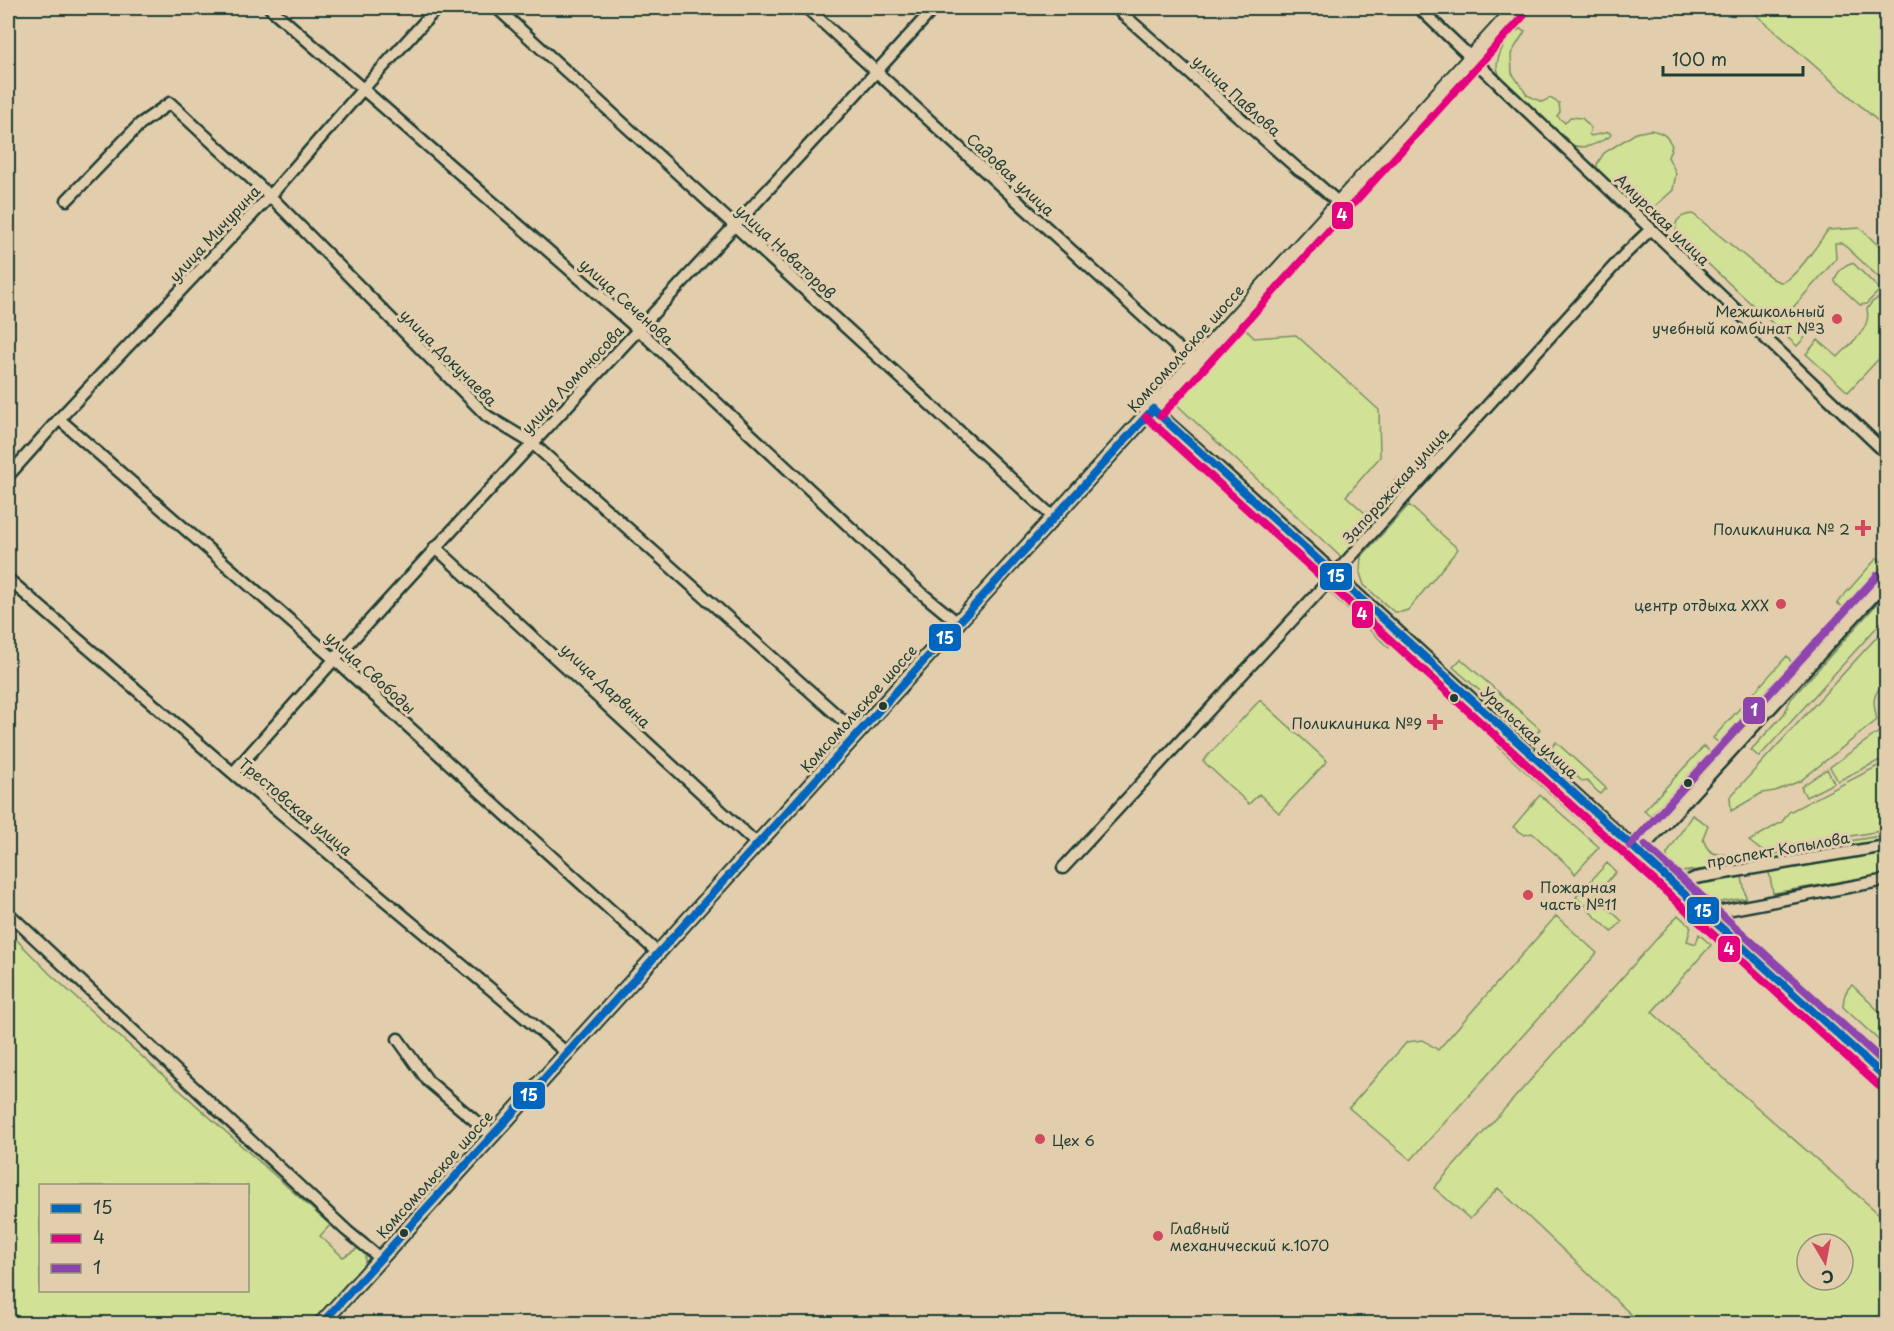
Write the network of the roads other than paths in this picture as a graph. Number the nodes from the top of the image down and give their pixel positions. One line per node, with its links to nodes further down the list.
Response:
1 (270, 8): 11 (street, улица Сеченова)
2 (437, 8): 11 (street, улица Мичурина)
3 (497, 8): 15 (street, улица Новаторов)
4 (807, 8): 10 (street, Садовая улица)
5 (934, 8): 10 (street, улица Ломоносова)
6 (1116, 8): 14 (street, улица Павлова)
7 (1419, 8): 9 (street, Амурская улица)
8 (1516, 8): 9 (main road, Комсомольское шоссе)
9 (1471, 57): 14 (main road, Комсомольское шоссе); 16 (street, Амурская улица)
10 (877, 71): 15 (street, улица Ломоносова); 18 (street, Садовая улица)
11 (363, 89): 12 (street, улица Мичурина); 17 (street, улица Сеченова)
12 (270, 196): 13 (street, улица Докучаева); 20 (street, улица Мичурина); 21 (street, улица Докучаева)
13 (67, 200)
14 (1339, 203): 18 (main road, Комсомольское шоссе)
15 (736, 225): 17 (street, улица Ломоносова); 24 (street, улица Новаторов)
16 (1651, 229): 22 (street, Амурская улица); 26 (street, Запорожская улица)
17 (639, 330): 21 (street, улица Ломоносова); 29 (street, улица Сеченова)
18 (1194, 363): 19 (main road, Комсомольское шоссе)
19 (1153, 409): 24 (main road, Комсомольское шоссе); 26 (street, Уральская улица)
20 (58, 419): 23 (street, улица Мичурина); 30 (street, улица Свободы)
21 (532, 443): 25 (street, улица Ломоносова); 31 (street, улица Докучаева)
22 (1887, 453)
23 (8, 476)
24 (1054, 518): 29 (main road, Комсомольское шоссе)
25 (435, 547): 30 (street, улица Ломоносова); 33 (street, улица Дарвина)
26 (1335, 574): 35 (street, Уральская улица); 36 (street, Запорожская улица)
27 (8, 579): 32 (street, Трестовская улица)
28 (1887, 582): 35 (street)
29 (958, 623): 31 (main road, Комсомольское шоссе)
30 (334, 659): 32 (street, улица Ломоносова); 41 (street, улица Свободы)
31 (857, 734): 33 (main road, Комсомольское шоссе)
32 (233, 772): 43 (street, Трестовская улица)
33 (757, 844): 41 (main road, Комсомольское шоссе)
34 (1887, 846): 38 (street, проспект Копылова)
35 (1638, 853): 38 (street, Уральская улица)
36 (1063, 868)
37 (1887, 880): 40 (street)
38 (1676, 887): 40 (street, Уральская улица)
39 (8, 913): 46 (street)
40 (1706, 914): 44 (street, Уральская улица)
41 (658, 953): 43 (main road, Комсомольское шоссе)
42 (398, 1039): 45 (street)
43 (567, 1053): 45 (main road, Комсомольское шоссе)
44 (1887, 1078)
45 (492, 1135): 46 (main road, Комсомольское шоссе)
46 (380, 1258): 47 (main road, Комсомольское шоссе)
47 (321, 1323)

